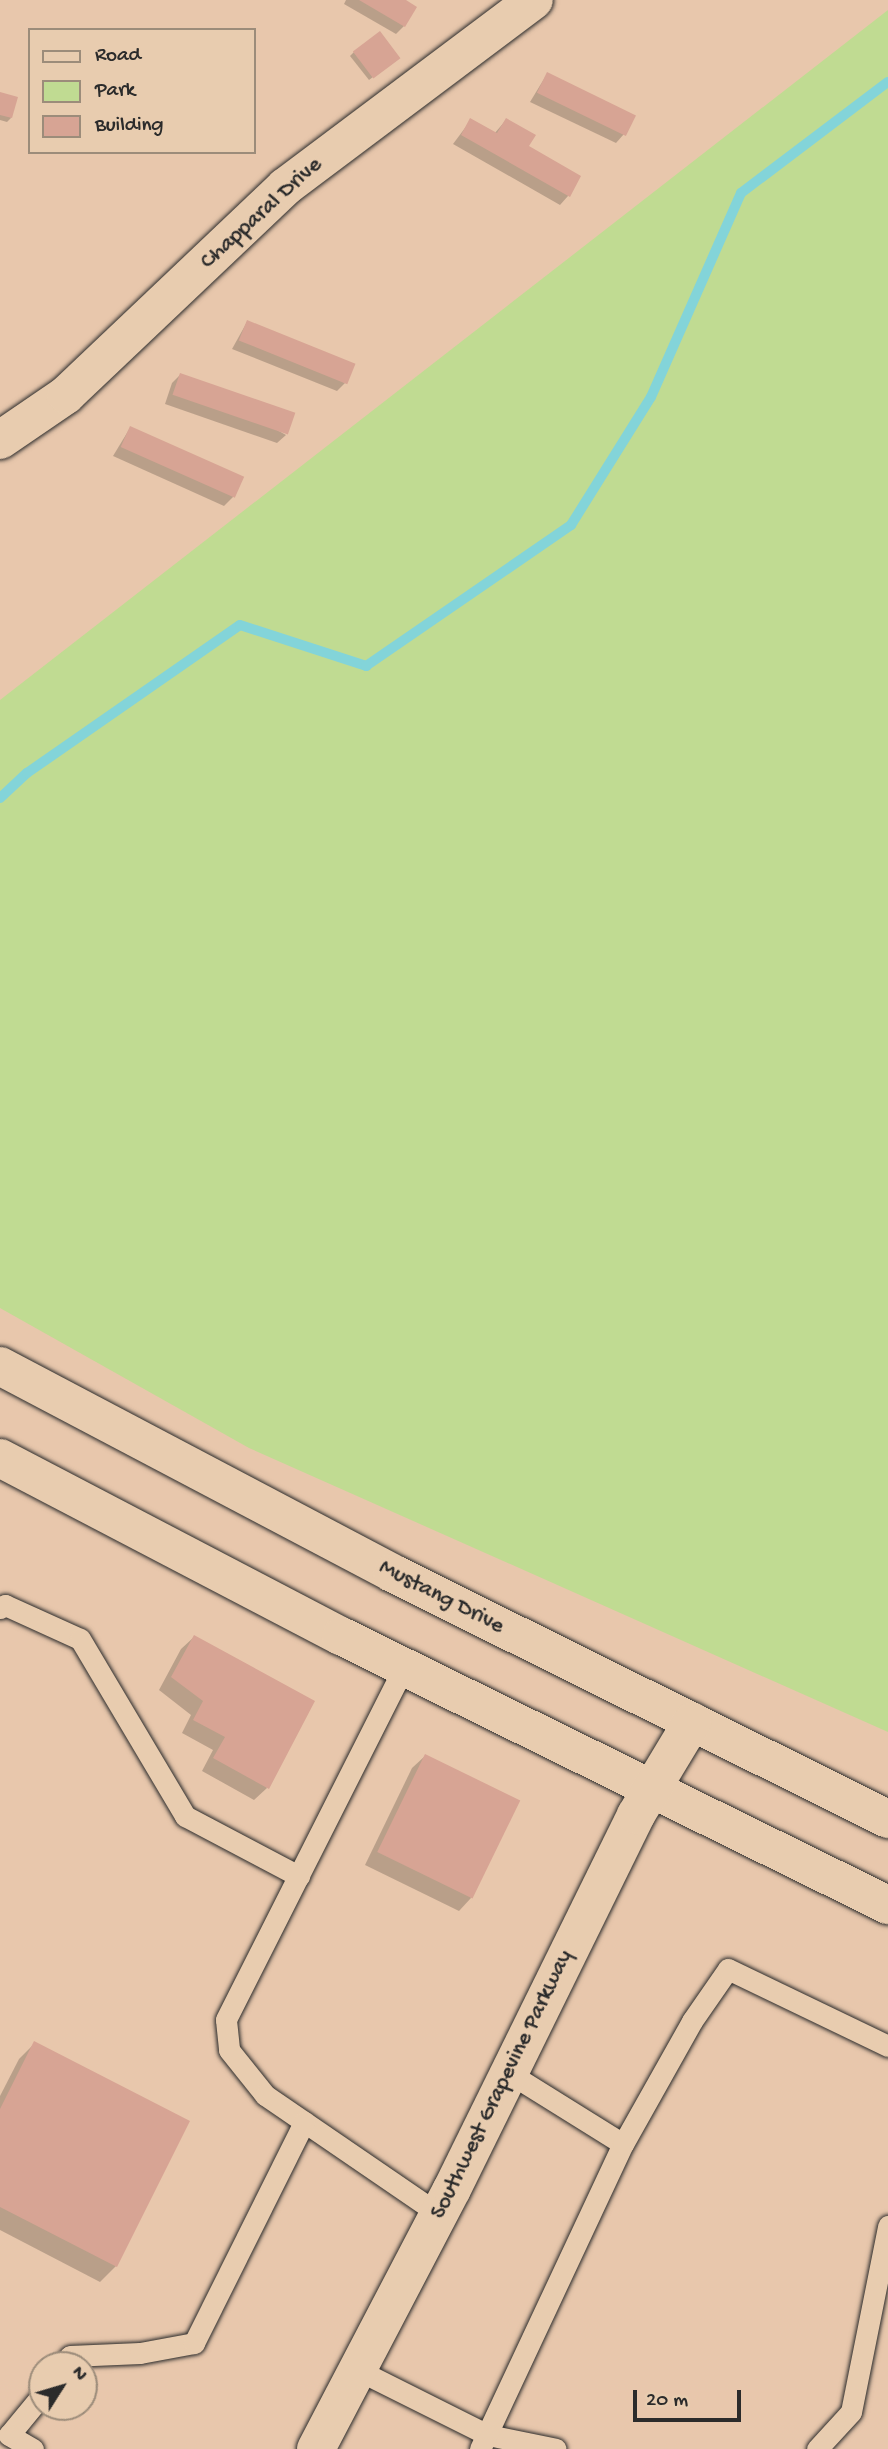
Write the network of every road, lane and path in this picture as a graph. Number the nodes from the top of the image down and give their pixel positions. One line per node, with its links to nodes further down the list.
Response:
1 (534, 0): 2 (main road, Chapparal Drive)
2 (0, 440)
3 (3, 1372): 7 (main road, Mustang Drive)
4 (0, 1458): 6 (main road)
5 (0, 1608): 10 (lane)
6 (404, 1667): 8 (main road); 10 (lane)
7 (692, 1722): 8 (main road, Southwest Grapevine Parkway); 9 (main road, Mustang Drive)
8 (653, 1786): 11 (main road); 13 (main road, Southwest Grapevine Parkway)
9 (888, 1819)
10 (299, 1876): 14 (lane)
11 (888, 1905)
12 (888, 2046): 15 (lane)
13 (509, 2073): 15 (lane); 16 (main road, Southwest Grapevine Parkway)
14 (304, 2122): 16 (lane); 18 (lane)
15 (623, 2144): 22 (lane)
16 (439, 2214): 19 (main road, Southwest Grapevine Parkway)
17 (888, 2226): 26 (lane)
18 (98, 2355)
19 (358, 2370): 22 (lane); 24 (main road, Southwest Grapevine Parkway)
20 (28, 2410): 21 (lane)
21 (3, 2438): 23 (lane)
22 (484, 2442): 25 (lane)
23 (33, 2449)
24 (316, 2449)
25 (556, 2449)
26 (817, 2449)

